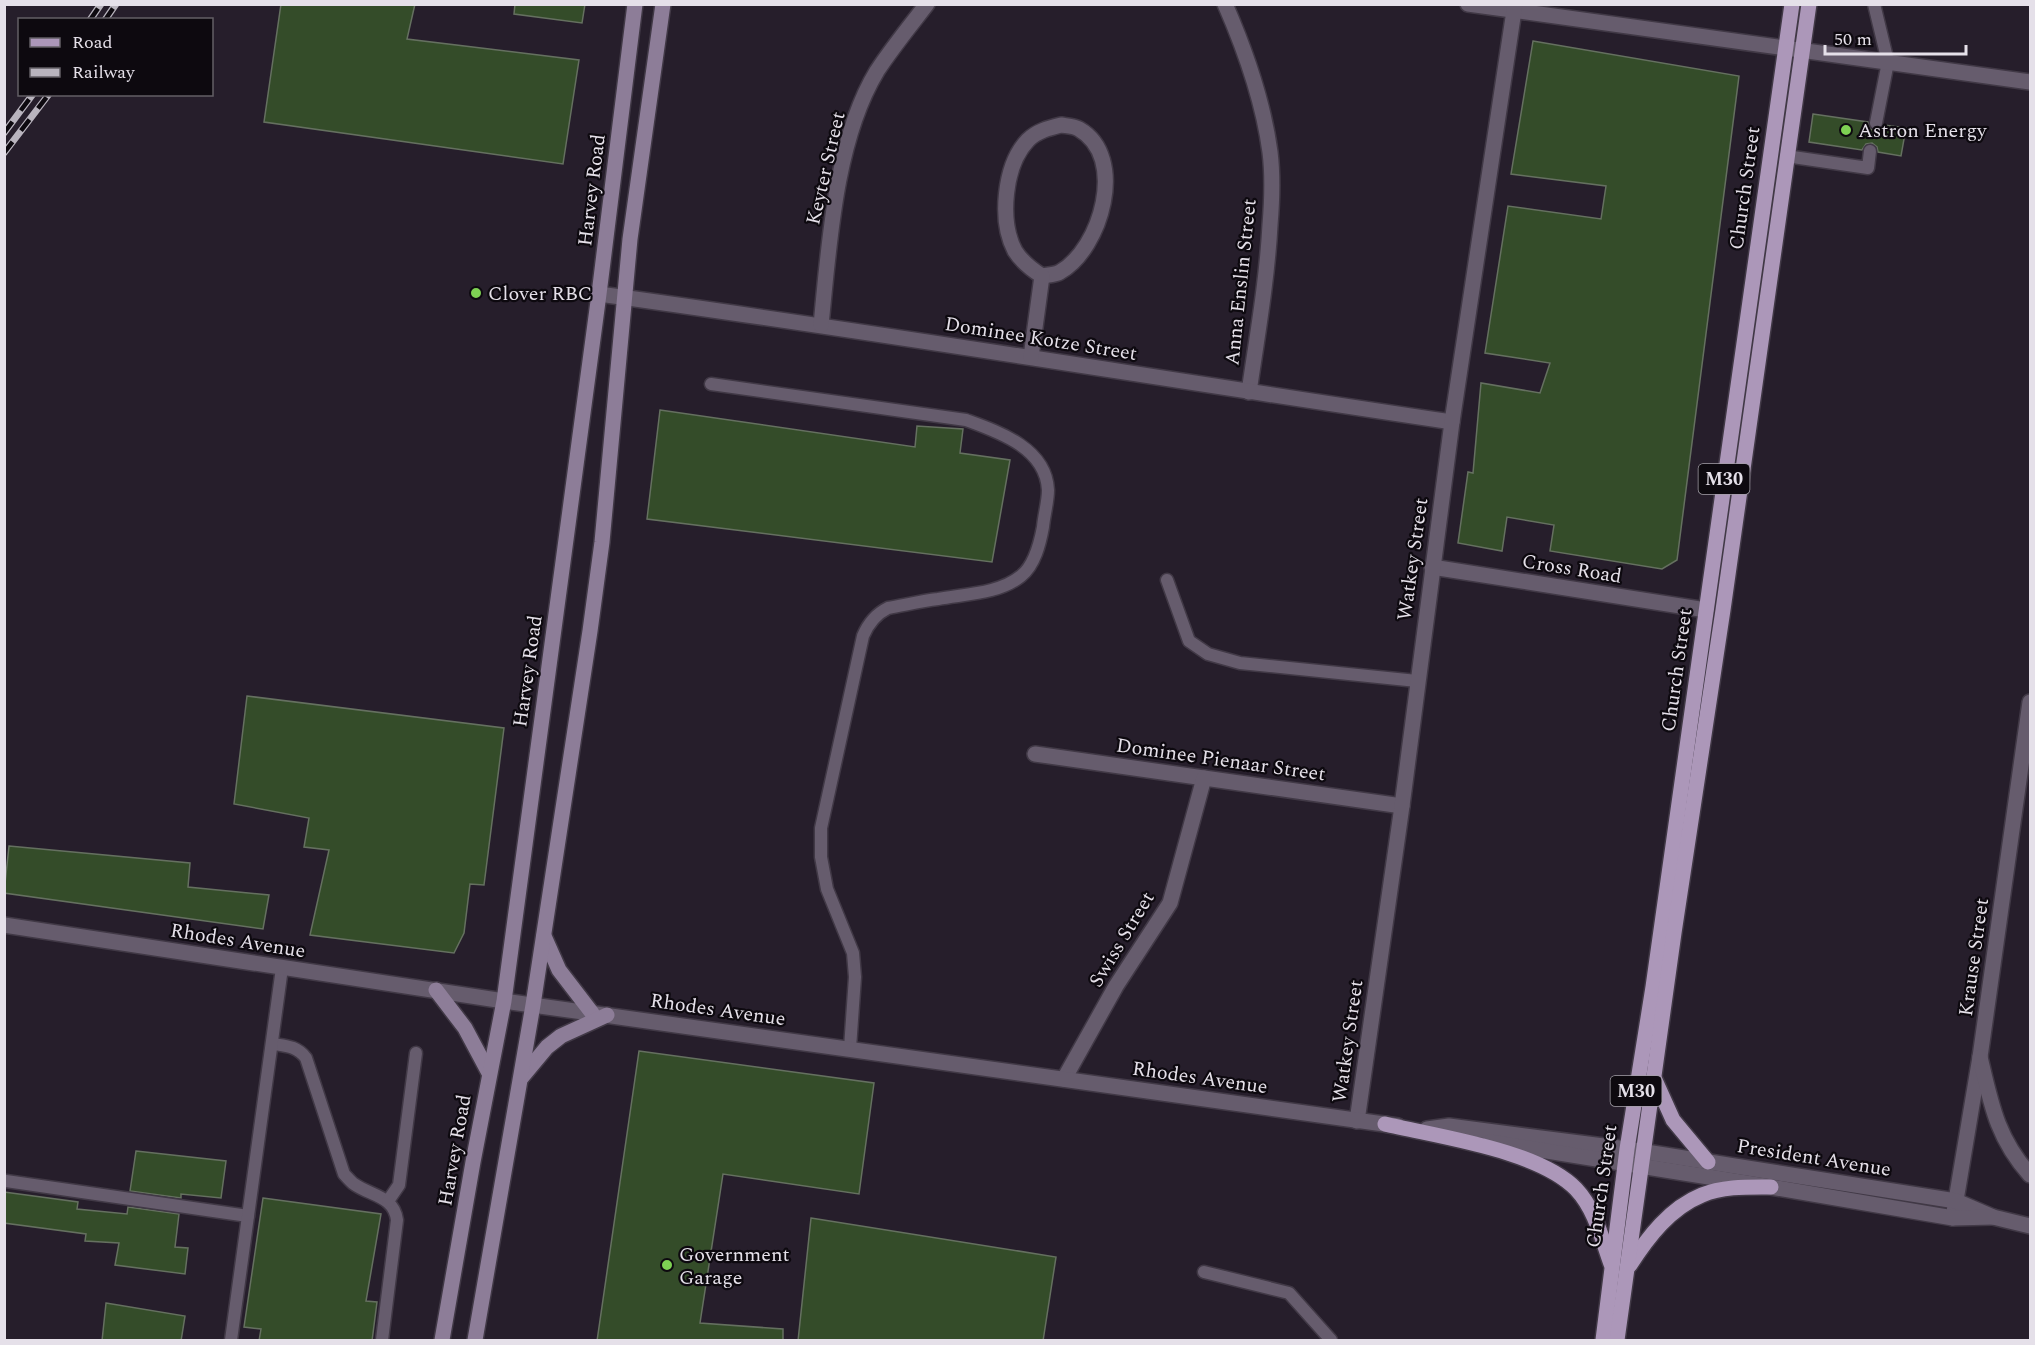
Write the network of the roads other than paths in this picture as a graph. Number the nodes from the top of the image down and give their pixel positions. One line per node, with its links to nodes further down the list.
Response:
1 (635, 4): 18 (main road, Harvey Road)
2 (663, 4): 19 (main road)
3 (927, 4): 20 (street, Keyter Street)
4 (1225, 4): 23 (street, Anna Enslin Street)
5 (1468, 4): 9 (street)
6 (1792, 4): 10 (main road, Church Street / M30)
7 (1809, 4): 11 (main road, Church Street / M30)
8 (1874, 4): 12 (lane)
9 (1514, 8): 10 (street); 24 (street, Watkey Street)
10 (1786, 48): 11 (street); 27 (main road, Church Street / M30)
11 (1801, 51): 12 (street); 16 (main road, Church Street / M30)
12 (1888, 63): 13 (street); 14 (lane)
13 (2031, 82)
14 (1876, 123)
15 (1870, 151): 16 (lane)
16 (1786, 156): 47 (main road, Church Street / M30)
17 (1042, 276): 17 (street); 21 (street)
18 (599, 294): 19 (street, Dominee Kotze Street); 37 (main road, Harvey Road)
19 (624, 297): 20 (street, Dominee Kotze Street); 34 (main road)
20 (821, 325): 21 (street, Dominee Kotze Street)
21 (1031, 357): 23 (street, Dominee Kotze Street)
22 (711, 384): 41 (lane)
23 (1248, 392): 24 (street, Dominee Kotze Street)
24 (1452, 422): 25 (street, Watkey Street)
25 (1432, 567): 27 (street, Cross Road); 28 (street, Watkey Street)
26 (1167, 580): 28 (lane)
27 (1706, 610): 50 (main road, Church Street / M30)
28 (1417, 681): 32 (street, Watkey Street)
29 (2031, 702): 43 (street, Krause Street)
30 (1035, 754): 31 (street, Dominee Pienaar Street)
31 (1204, 778): 32 (street, Dominee Pienaar Street); 45 (street, Swiss Street)
32 (1402, 806): 48 (street, Watkey Street)
33 (4, 925): 35 (street, Rhodes Avenue)
34 (544, 936): 38 (main road); 39 (main road)
35 (282, 968): 36 (street, Rhodes Avenue); 40 (lane)
36 (436, 990): 37 (street, Rhodes Avenue); 44 (main road)
37 (504, 1001): 38 (street, Rhodes Avenue); 44 (main road, Harvey Road)
38 (533, 1005): 39 (street, Rhodes Avenue); 46 (main road)
39 (600, 1014): 41 (street, Rhodes Avenue); 46 (main road)
40 (273, 1044): 56 (lane); 58 (lane)
41 (850, 1048): 45 (street, Rhodes Avenue)
42 (416, 1053): 56 (lane)
43 (1980, 1057): 53 (street); 57 (street, Krause Street)
44 (489, 1073): 66 (main road, Harvey Road)
45 (1064, 1078): 48 (street, Rhodes Avenue)
46 (520, 1080): 67 (main road)
47 (1655, 1080): 51 (main road, Church Street / M30); 52 (main road)
48 (1357, 1120): 49 (street, Rhodes Avenue)
49 (1385, 1124): 50 (street, Rhodes Avenue); 62 (main road)
50 (1626, 1156): 51 (street, President Avenue); 62 (main road, Church Street / M30)
51 (1643, 1159): 52 (street, President Avenue); 55 (street, President Avenue); 62 (main road, Church Street / M30)
52 (1708, 1162): 57 (street, President Avenue)
53 (2031, 1175)
54 (6, 1181): 58 (lane)
55 (1771, 1187): 60 (street, President Avenue); 62 (main road)
56 (388, 1201): 65 (lane)
57 (1956, 1201): 59 (street, President Avenue); 60 (street, Krause Street)
58 (248, 1216): 64 (lane)
59 (1993, 1217): 60 (street, President Avenue); 61 (street, President Avenue)
60 (1953, 1218)
61 (2031, 1226)
62 (1619, 1269): 69 (main road, Church Street / M30); 70 (main road, Church Street / M30)
63 (1204, 1272): 68 (lane)
64 (231, 1341)
65 (382, 1341)
66 (442, 1341)
67 (476, 1341)
68 (1331, 1341)
69 (1603, 1341)
70 (1617, 1341)

